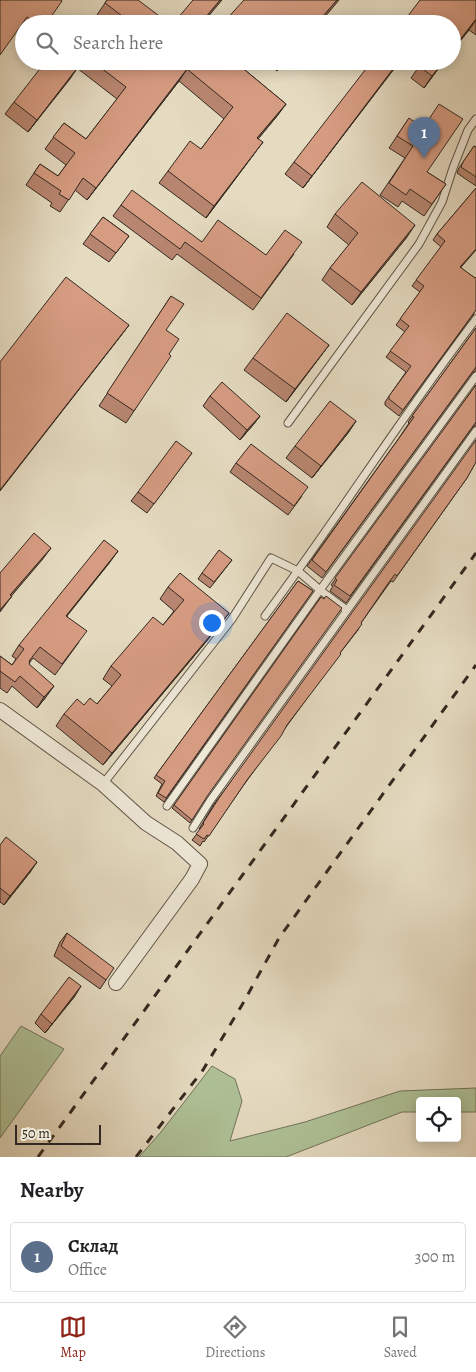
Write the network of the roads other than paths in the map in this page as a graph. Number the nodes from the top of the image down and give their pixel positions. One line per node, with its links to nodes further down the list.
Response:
1 (476, 119): 4 (lane)
2 (476, 319): 6 (lane)
3 (476, 376): 7 (lane)
4 (288, 422)
5 (476, 431): 8 (lane)
6 (298, 571): 7 (lane); 9 (lane); 11 (lane)
7 (320, 590): 8 (lane); 12 (lane)
8 (347, 610): 13 (lane)
9 (265, 616)
10 (0, 710): 11 (street)
11 (103, 784): 14 (street)
12 (167, 806)
13 (193, 828)
14 (116, 983)

